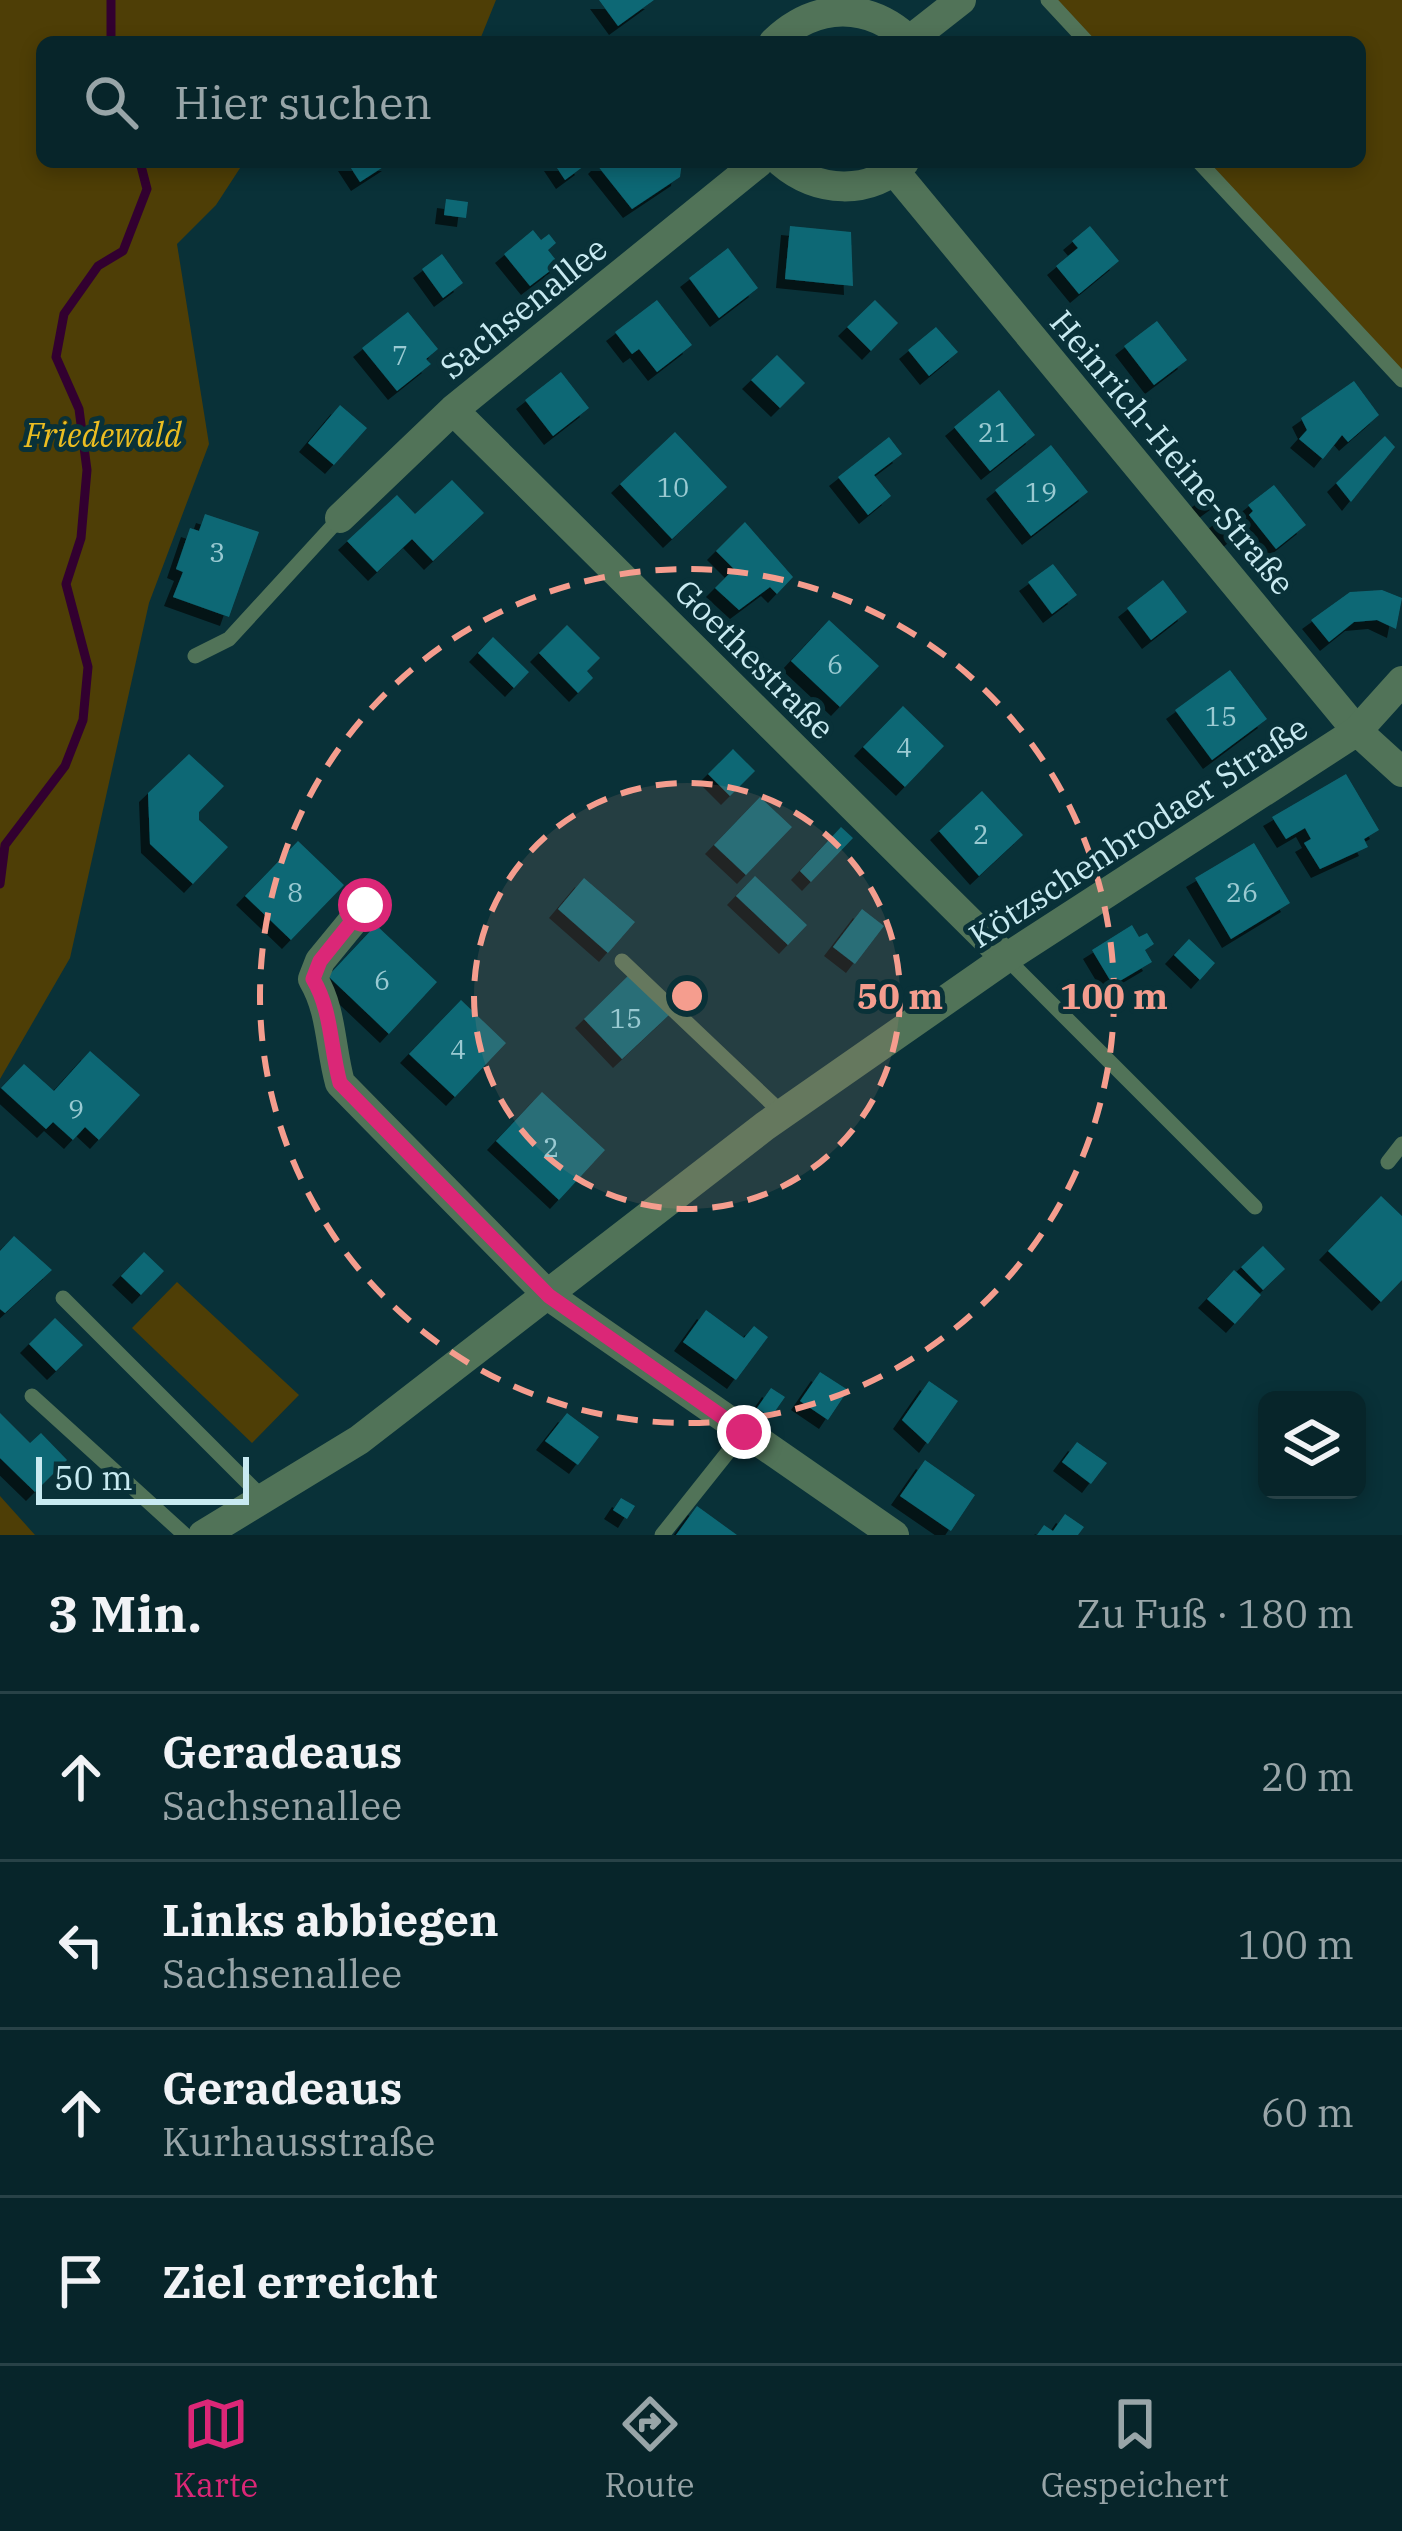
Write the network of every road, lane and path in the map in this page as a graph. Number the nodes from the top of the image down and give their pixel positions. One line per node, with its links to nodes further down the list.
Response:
1 (961, 0): 5 (street)
2 (1048, 0): 6 (lane)
3 (781, 36): 4 (street)
4 (904, 36)
5 (916, 36)
6 (1081, 36)
7 (752, 168): 13 (street, Sachsenallee)
8 (788, 168): 9 (street)
9 (897, 168)
10 (900, 168): 17 (street, Heinrich-Heine-Straße)
11 (1204, 168): 12 (lane)
12 (1402, 380)
13 (453, 410): 14 (street, Sachsenallee); 20 (street, Goethestraße)
14 (340, 518): 15 (lane)
15 (195, 656)
16 (1402, 681): 17 (street, Kötzschenbrodaer Straße)
17 (1358, 731): 18 (street, Heinrich-Heine-Straße); 20 (street, Kötzschenbrodaer Straße)
18 (1402, 772)
19 (365, 905): 26 (street)
20 (1006, 958): 22 (street, Kötzschenbrodaer Straße); 25 (lane)
21 (622, 961): 22 (lane)
22 (783, 1114): 26 (street, Kötzschenbrodaer Straße)
23 (1402, 1144): 24 (lane)
24 (1388, 1162)
25 (1255, 1207)
26 (549, 1296): 29 (street); 30 (street, Kötzschenbrodaer Straße)
27 (63, 1298): 30 (lane)
28 (32, 1396): 31 (lane)
29 (744, 1432): 33 (lane); 34 (street)
30 (263, 1498): 32 (street, Kötzschenbrodaer Straße)
31 (185, 1535)
32 (203, 1535)
33 (662, 1535)
34 (894, 1535)

